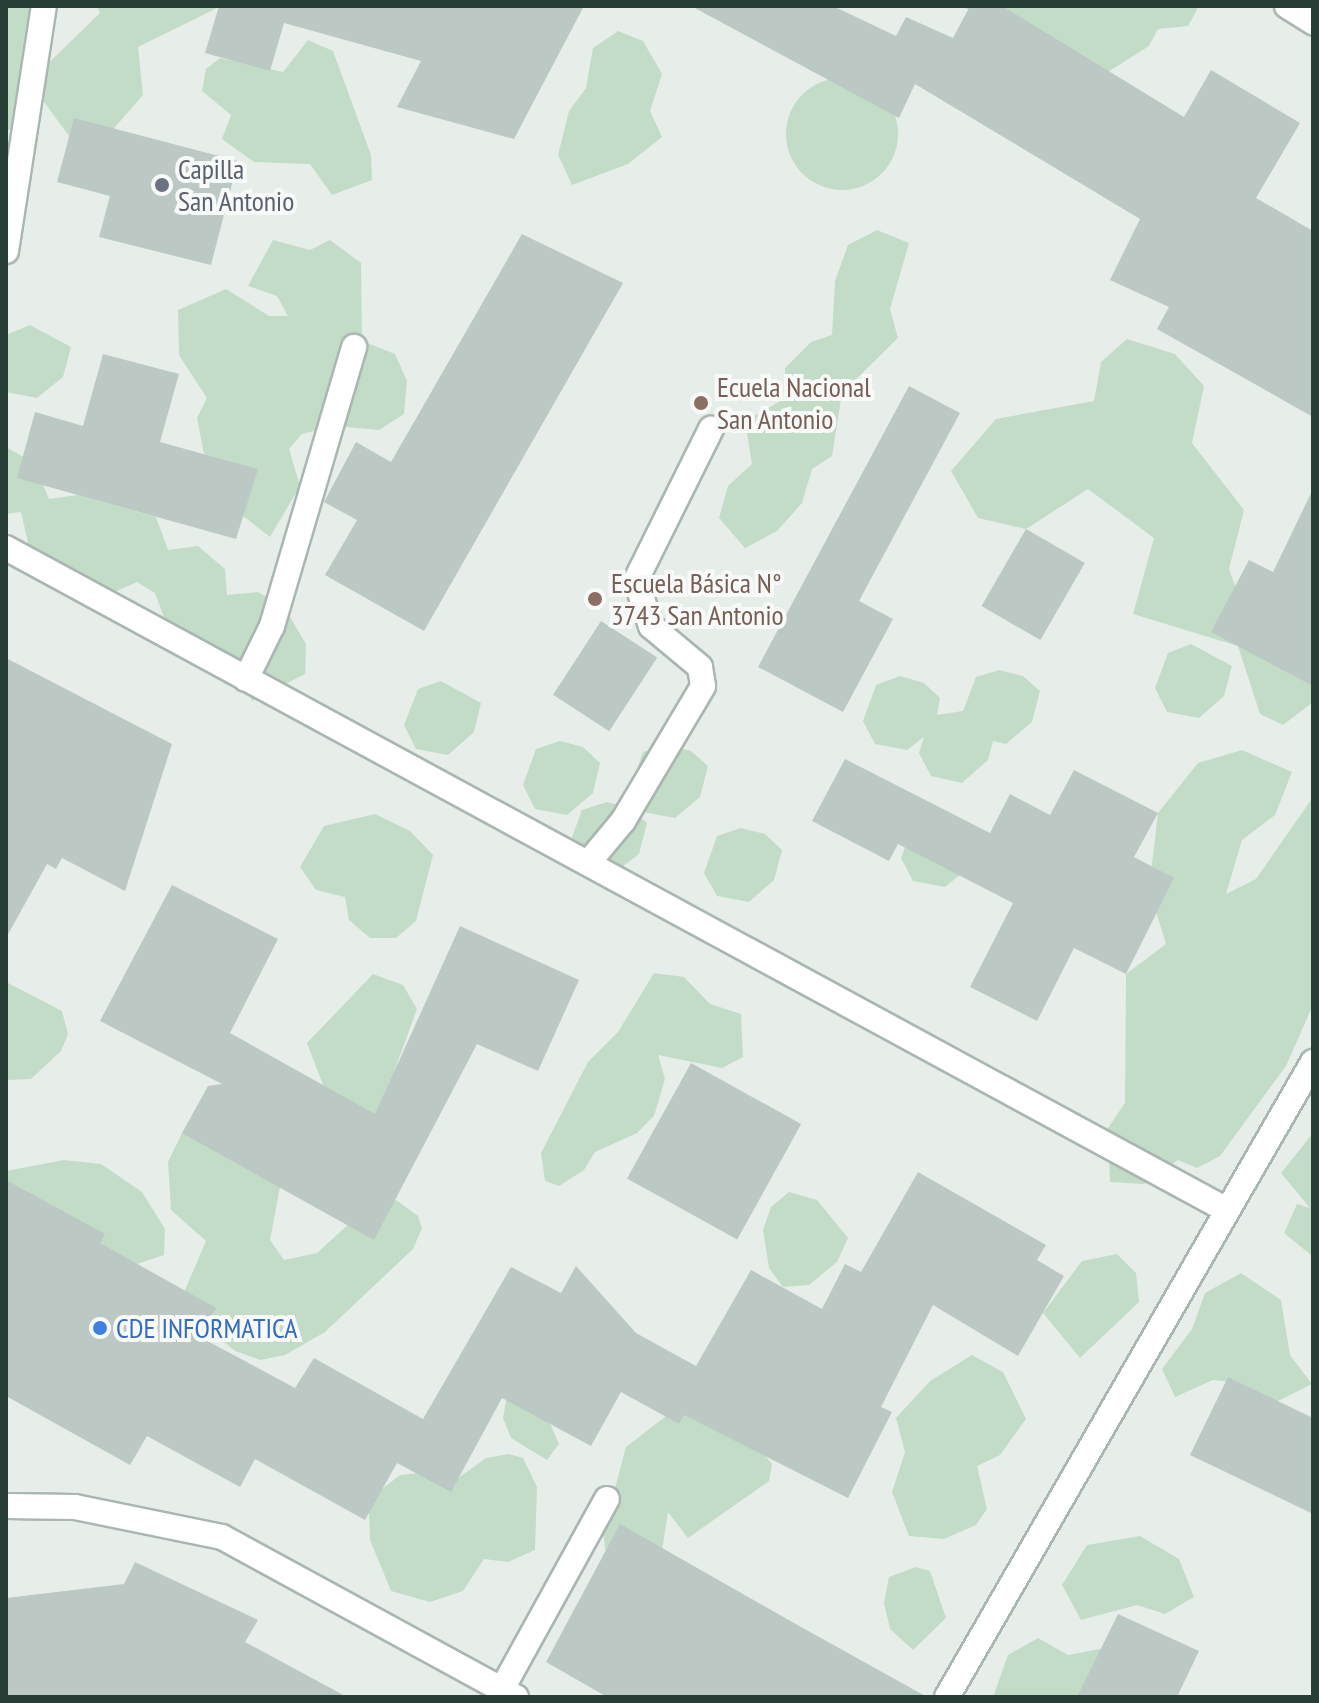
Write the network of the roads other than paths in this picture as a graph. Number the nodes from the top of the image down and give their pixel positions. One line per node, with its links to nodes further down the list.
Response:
1 (44, 6): 4 (street)
2 (1287, 6): 3 (street)
3 (1313, 22)
4 (6, 251)
5 (354, 347): 8 (street)
6 (711, 429): 9 (street)
7 (6, 548): 8 (street)
8 (246, 679): 9 (street)
9 (588, 863): 11 (street)
10 (1313, 1062): 11 (street)
11 (1227, 1210): 15 (street)
12 (607, 1499): 14 (street)
13 (6, 1506): 14 (street)
14 (509, 1693)
15 (947, 1697)

